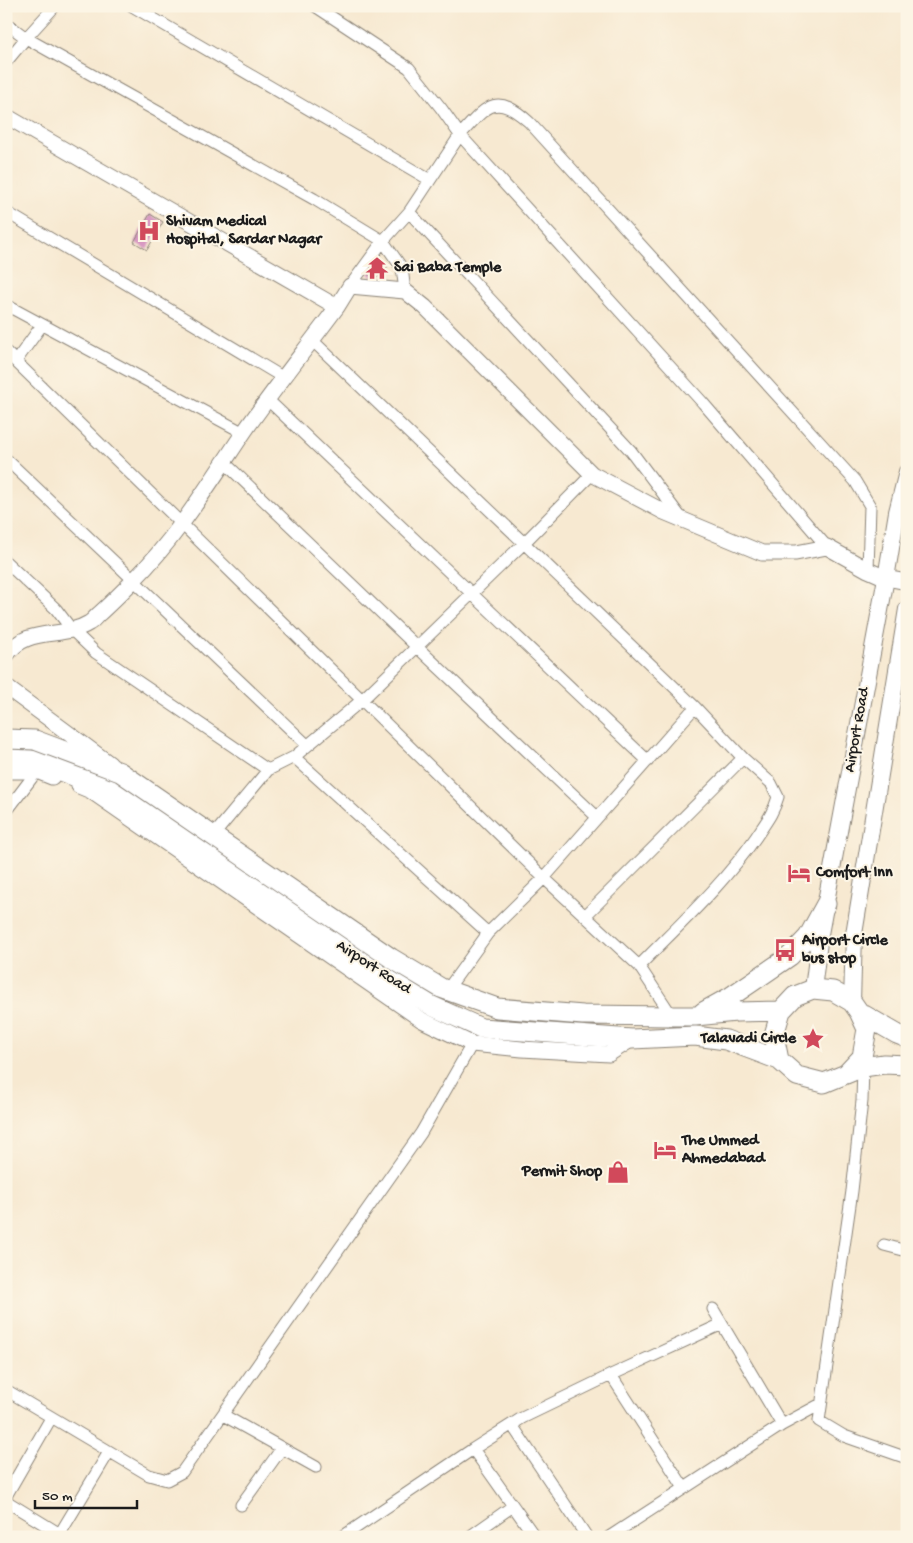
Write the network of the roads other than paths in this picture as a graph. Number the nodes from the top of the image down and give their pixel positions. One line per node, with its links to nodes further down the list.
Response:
1 (55, 6): 5 (street)
2 (132, 6): 9 (street)
3 (315, 6): 8 (street)
4 (6, 23): 5 (street)
5 (26, 38): 6 (street); 12 (street)
6 (6, 62)
7 (6, 116): 16 (street)
8 (460, 135): 9 (street); 31 (street); 33 (street)
9 (430, 180): 11 (street)
10 (6, 212): 21 (street)
11 (409, 212): 12 (street); 28 (street)
12 (383, 241): 13 (street); 14 (street)
13 (350, 286): 14 (street); 16 (street)
14 (405, 290): 27 (street)
15 (6, 305): 17 (street)
16 (337, 307): 18 (street)
17 (42, 325): 20 (street); 23 (street)
18 (312, 340): 21 (street); 30 (street)
19 (6, 352): 20 (street)
20 (16, 361): 29 (street)
21 (284, 378): 22 (street)
22 (268, 400): 23 (street); 37 (street)
23 (244, 433): 25 (street)
24 (6, 459): 35 (street)
25 (225, 463): 29 (street); 40 (street)
26 (907, 472): 34 (main road, Airport Road)
27 (592, 474): 28 (street); 30 (street)
28 (682, 519): 31 (street)
29 (182, 523): 35 (street); 43 (street)
30 (524, 543): 37 (street); 44 (street)
31 (826, 547): 33 (street)
32 (6, 562): 39 (street)
33 (868, 570): 34 (street)
34 (886, 578): 36 (street); 59 (main road, Airport Road)
35 (134, 580): 39 (street); 46 (street)
36 (907, 582)
37 (472, 594): 40 (street); 50 (street)
38 (907, 609): 65 (main road, Airport Road)
39 (72, 630): 41 (street); 51 (street)
40 (417, 647): 43 (street); 56 (street)
41 (6, 656)
42 (6, 687): 54 (street)
43 (362, 700): 46 (street); 58 (street)
44 (695, 707): 48 (street); 50 (street)
45 (6, 739): 54 (main road, Airport Road)
46 (307, 745): 47 (street)
47 (294, 757): 51 (street); 61 (street)
48 (743, 758): 60 (street); 62 (street)
49 (6, 759): 70 (main road, Airport Road)
50 (648, 760): 56 (street)
51 (268, 770): 57 (street)
52 (6, 771): 53 (street)
53 (36, 771): 55 (street); 71 (street)
54 (120, 772): 57 (main road, Airport Road)
55 (6, 812)
56 (598, 817): 58 (street)
57 (213, 836): 64 (main road, Airport Road)
58 (544, 878): 60 (street); 61 (street)
59 (826, 904): 63 (main road, Airport Road); 68 (main road)
60 (585, 916): 62 (street)
61 (488, 933): 64 (street)
62 (639, 966): 67 (street)
63 (813, 989): 65 (main road); 66 (main road)
64 (447, 990): 67 (main road, Airport Road)
65 (855, 1007): 69 (main road); 74 (main road)
66 (781, 1010): 68 (main road, Airport Road); 72 (main road)
67 (672, 1016): 68 (main road, Airport Road)
68 (695, 1016)
69 (907, 1038)
70 (632, 1039): 71 (street); 72 (main road, Airport Road)
71 (472, 1044): 82 (street)
72 (779, 1060): 74 (main road)
73 (907, 1065): 74 (main road)
74 (854, 1071): 81 (street)
75 (884, 1245): 76 (street)
76 (907, 1251)
77 (713, 1309): 78 (street)
78 (722, 1324): 79 (street); 84 (street)
79 (611, 1375): 85 (street); 91 (street)
80 (6, 1390): 83 (street)
81 (822, 1404): 84 (street); 89 (street)
82 (223, 1415): 86 (street); 88 (street)
83 (51, 1418): 88 (street); 92 (street)
84 (782, 1424): 91 (street)
85 (512, 1425): 87 (street); 100 (street)
86 (282, 1448): 90 (street); 94 (street)
87 (474, 1449): 95 (street); 97 (street)
88 (109, 1452): 96 (street)
89 (907, 1458)
90 (316, 1467)
91 (684, 1488): 101 (street)
92 (6, 1496)
93 (6, 1501): 96 (street)
94 (241, 1505)
95 (514, 1506): 98 (street); 99 (street)
96 (59, 1535)
97 (342, 1537)
98 (469, 1537)
99 (535, 1537)
100 (587, 1537)
101 (609, 1537)

